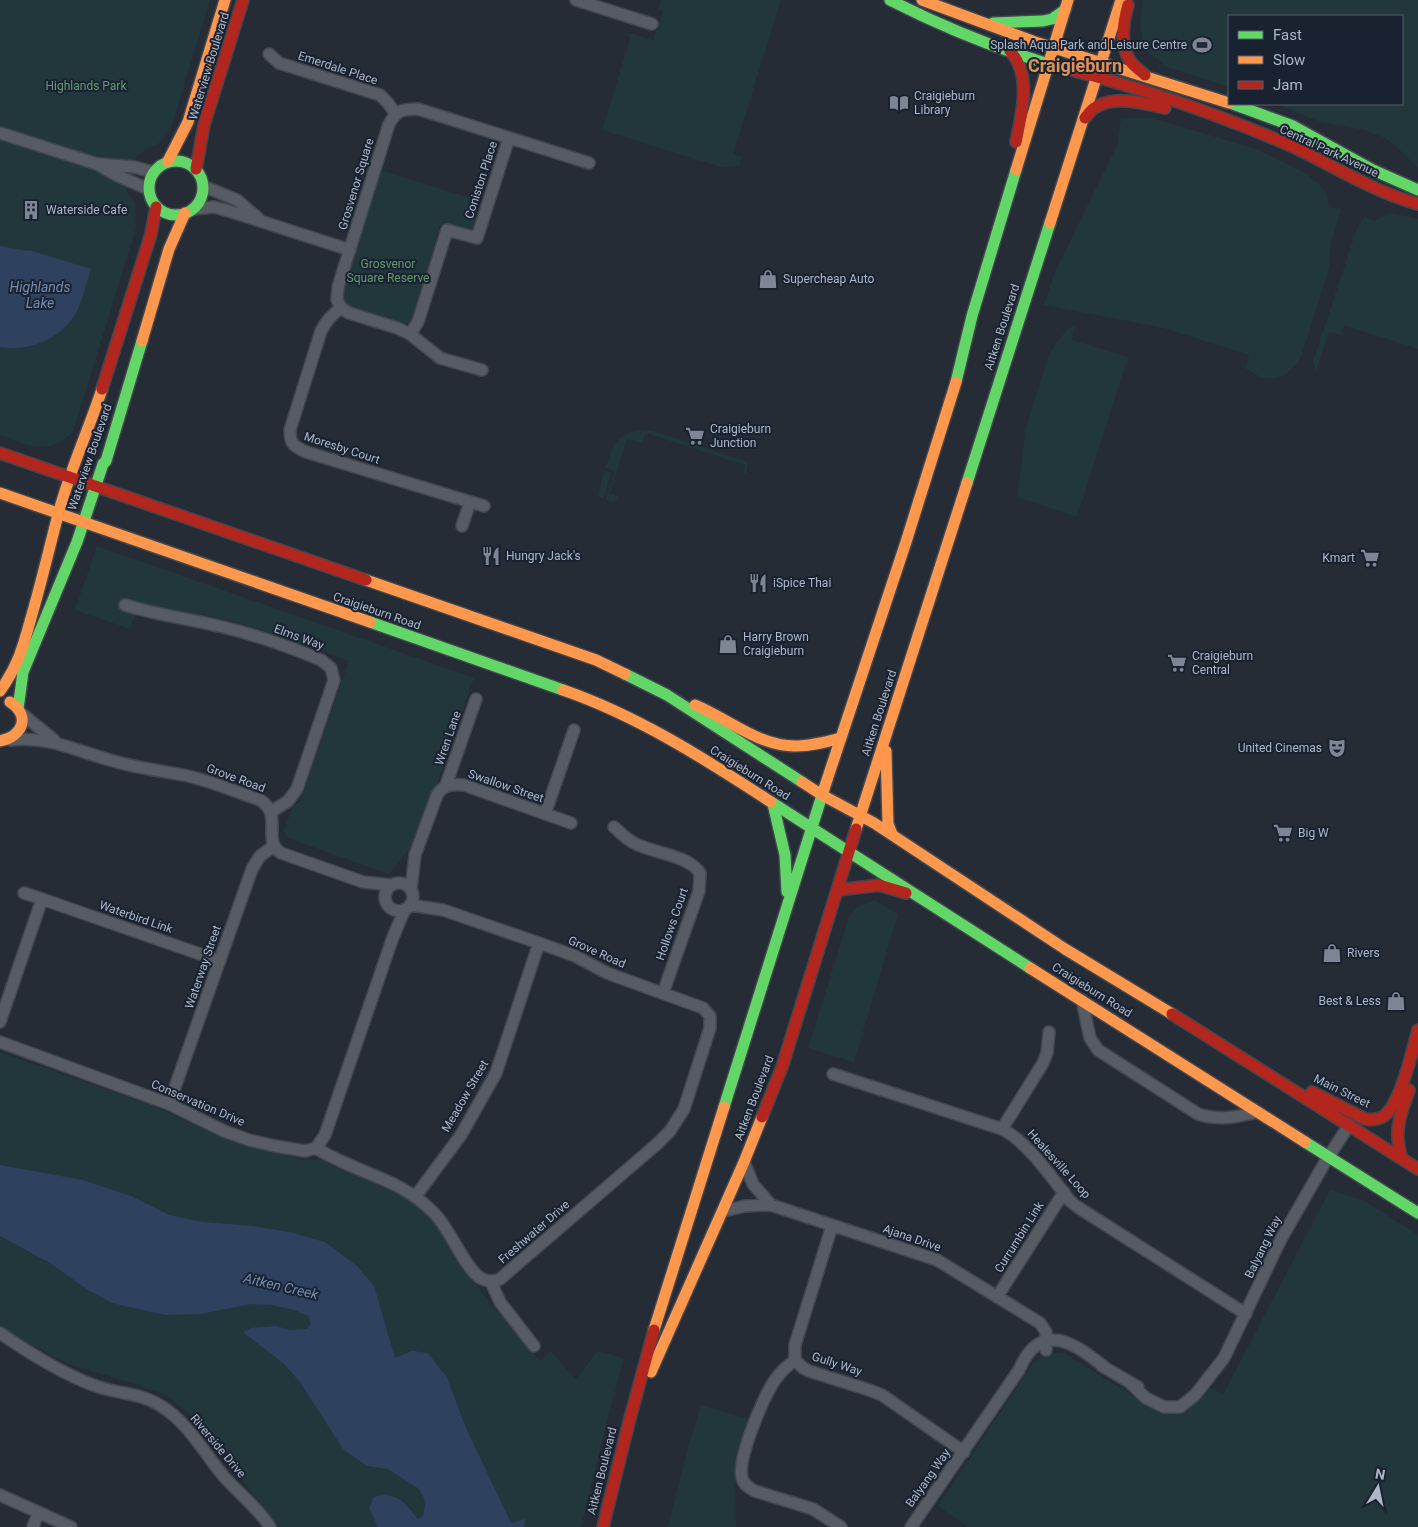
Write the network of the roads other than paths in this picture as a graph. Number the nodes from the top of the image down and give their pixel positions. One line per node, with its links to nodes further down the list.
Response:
1 (225, 0): 25 (main road, Waterview Boulevard)
2 (243, 0): 28 (main road, Waterview Boulevard)
3 (890, 0): 12 (main road, Central Park Avenue)
4 (922, 0): 9 (main road, Central Park Avenue)
5 (1121, 0): 14 (main road, Aitken Boulevard)
6 (1129, 0): 17 (main road)
7 (581, 1): 10 (street)
8 (1066, 5): 9 (main road); 11 (main road, Aitken Boulevard)
9 (980, 22): 11 (main road, Central Park Avenue)
10 (652, 24)
11 (1054, 48): 14 (main road, Central Park Avenue); 15 (main road, Aitken Boulevard)
12 (1010, 51): 15 (main road, Central Park Avenue); 33 (main road)
13 (268, 54): 20 (street, Emerdale Place)
14 (1101, 64): 16 (main road, Aitken Boulevard); 17 (main road, Central Park Avenue)
15 (1049, 65): 16 (main road, Central Park Avenue); 33 (main road, Aitken Boulevard)
16 (1097, 76): 21 (main road, Aitken Boulevard); 22 (main road, Central Park Avenue)
17 (1148, 77): 18 (main road, Central Park Avenue)
18 (1228, 102)
19 (1237, 105): 32 (main road, Central Park Avenue)
20 (395, 113): 24 (street); 38 (street, Grosvenor Square)
21 (1085, 118): 22 (main road); 60 (main road, Aitken Boulevard)
22 (1242, 128): 34 (main road, Central Park Avenue)
23 (0, 133): 27 (street)
24 (509, 138): 26 (street); 40 (street, Coniston Place)
25 (168, 161): 28 (main road); 29 (main road)
26 (589, 163)
27 (97, 164): 29 (street); 31 (street)
28 (196, 169): 30 (main road)
29 (153, 172): 31 (main road)
30 (203, 186): 36 (main road); 37 (street)
31 (148, 190): 35 (main road)
32 (1418, 190)
33 (1009, 193): 58 (main road, Aitken Boulevard)
34 (1418, 204)
35 (156, 207): 36 (main road); 43 (main road, Waterview Boulevard)
36 (189, 211): 37 (street); 44 (main road, Waterview Boulevard)
37 (264, 223): 38 (street)
38 (350, 250): 39 (street, Grosvenor Square)
39 (341, 308): 40 (street); 46 (street, Moresby Court)
40 (410, 334): 41 (street)
41 (482, 370)
42 (0, 453): 43 (main road, Craigieburn Road)
43 (71, 477): 44 (main road, Craigieburn Road); 48 (main road, Waterview Boulevard)
44 (96, 486): 49 (main road, Waterview Boulevard); 53 (main road, Craigieburn Road)
45 (0, 493): 48 (main road, Craigieburn Road)
46 (470, 502): 47 (street, Moresby Court); 50 (street)
47 (484, 506)
48 (58, 514): 49 (main road, Craigieburn Road); 52 (main road, Waterview Boulevard)
49 (83, 522): 56 (main road, Waterview Boulevard); 65 (main road, Craigieburn Road)
50 (462, 526)
51 (125, 604): 66 (street, Elms Way)
52 (0, 691)
53 (667, 695): 58 (main road); 64 (main road, Craigieburn Road)
54 (476, 699): 63 (street, Wren Lane)
55 (0, 700): 56 (main road)
56 (20, 711): 59 (main road, Waterview Boulevard); 61 (street, Grove Road)
57 (574, 730): 67 (street)
58 (841, 738): 64 (main road, Aitken Boulevard)
59 (5, 740): 61 (street, Grove Road); 62 (main road)
60 (885, 741): 68 (main road, Aitken Boulevard); 72 (main road)
61 (60, 744): 66 (street, Grove Road)
62 (0, 753)
63 (446, 785): 67 (street, Swallow Street); 75 (street)
64 (822, 795): 68 (main road, Craigieburn Road); 71 (main road, Aitken Boulevard)
65 (773, 804): 71 (main road, Craigieburn Road); 84 (main road)
66 (271, 812): 73 (street, Grove Road)
67 (545, 814): 69 (street, Swallow Street)
68 (861, 817): 72 (main road, Craigieburn Road); 74 (main road, Aitken Boulevard)
69 (571, 822)
70 (614, 827): 90 (street, Hollows Court)
71 (812, 829): 74 (main road, Craigieburn Road); 84 (main road, Aitken Boulevard)
72 (892, 834): 97 (main road, Craigieburn Road)
73 (274, 846): 76 (street); 89 (street, Waterway Street)
74 (849, 853): 78 (main road, Aitken Boulevard); 81 (main road, Craigieburn Road)
75 (415, 856): 77 (street); 79 (street)
76 (362, 882): 77 (street); 83 (street)
77 (394, 884): 79 (street); 83 (street)
78 (838, 890): 81 (main road); 107 (main road, Aitken Boulevard)
79 (412, 891): 85 (street); 86 (street, Grove Road)
80 (24, 893): 82 (street, Waterbird Link)
81 (917, 896): 91 (main road, Craigieburn Road)
82 (42, 899): 89 (street, Waterbird Link); 93 (street)
83 (387, 901): 85 (street); 87 (street)
84 (788, 904): 122 (main road, Aitken Boulevard)
85 (408, 907): 86 (street, Grove Road); 87 (street)
86 (442, 909): 88 (street, Grove Road)
87 (393, 937): 104 (street)
88 (539, 943): 90 (street, Grove Road); 110 (street, Meadow Street)
89 (220, 961): 100 (street, Waterway Street)
90 (663, 993): 92 (street, Grove Road)
91 (1082, 1000): 101 (main road, Craigieburn Road); 101 (street)
92 (710, 1016): 115 (street, Freshwater Drive)
93 (0, 1022)
94 (1418, 1030): 97 (main road, Main Street)
95 (1049, 1032): 103 (street)
96 (0, 1042): 100 (street, Conservation Drive)
97 (1232, 1051): 102 (main road, Craigieburn Road)
98 (1418, 1061): 106 (main road)
99 (832, 1074): 103 (street, Healesville Loop)
100 (169, 1104): 104 (street, Conservation Drive)
101 (1258, 1112): 105 (main road, Craigieburn Road)
102 (1349, 1125): 105 (street, Balyang Way); 106 (main road, Craigieburn Road)
103 (1002, 1129): 109 (street, Healesville Loop)
104 (316, 1148): 110 (street)
105 (1329, 1157): 113 (main road, Craigieburn Road); 117 (street, Balyang Way)
106 (1402, 1159): 108 (main road, Craigieburn Road)
107 (744, 1162): 111 (street); 112 (main road, Aitken Boulevard)
108 (1418, 1169)
109 (1064, 1192): 116 (street, Currumbin Link); 117 (street, Healesville Loop)
110 (415, 1197): 115 (street)
111 (771, 1205): 112 (street, Ajana Drive); 114 (street, Ajana Drive)
112 (723, 1212): 122 (main road, Aitken Boulevard)
113 (1418, 1213)
114 (832, 1226): 116 (street, Ajana Drive); 121 (street, Gully Way)
115 (491, 1282): 120 (street)
116 (997, 1297): 119 (street, Ajana Drive)
117 (1246, 1314): 119 (street, Balyang Way)
118 (0, 1333): 128 (street, Riverside Drive)
119 (1045, 1345): 123 (street, Balyang Way)
120 (534, 1346)
121 (795, 1360): 123 (street, Gully Way); 130 (street)
122 (629, 1422): 129 (main road, Aitken Boulevard)
123 (964, 1452): 131 (street, Balyang Way)
124 (0, 1495): 125 (street)
125 (38, 1513): 126 (street); 127 (street)
126 (33, 1527)
127 (71, 1527)
128 (270, 1527)
129 (603, 1527)
130 (841, 1527)
131 (911, 1527)

